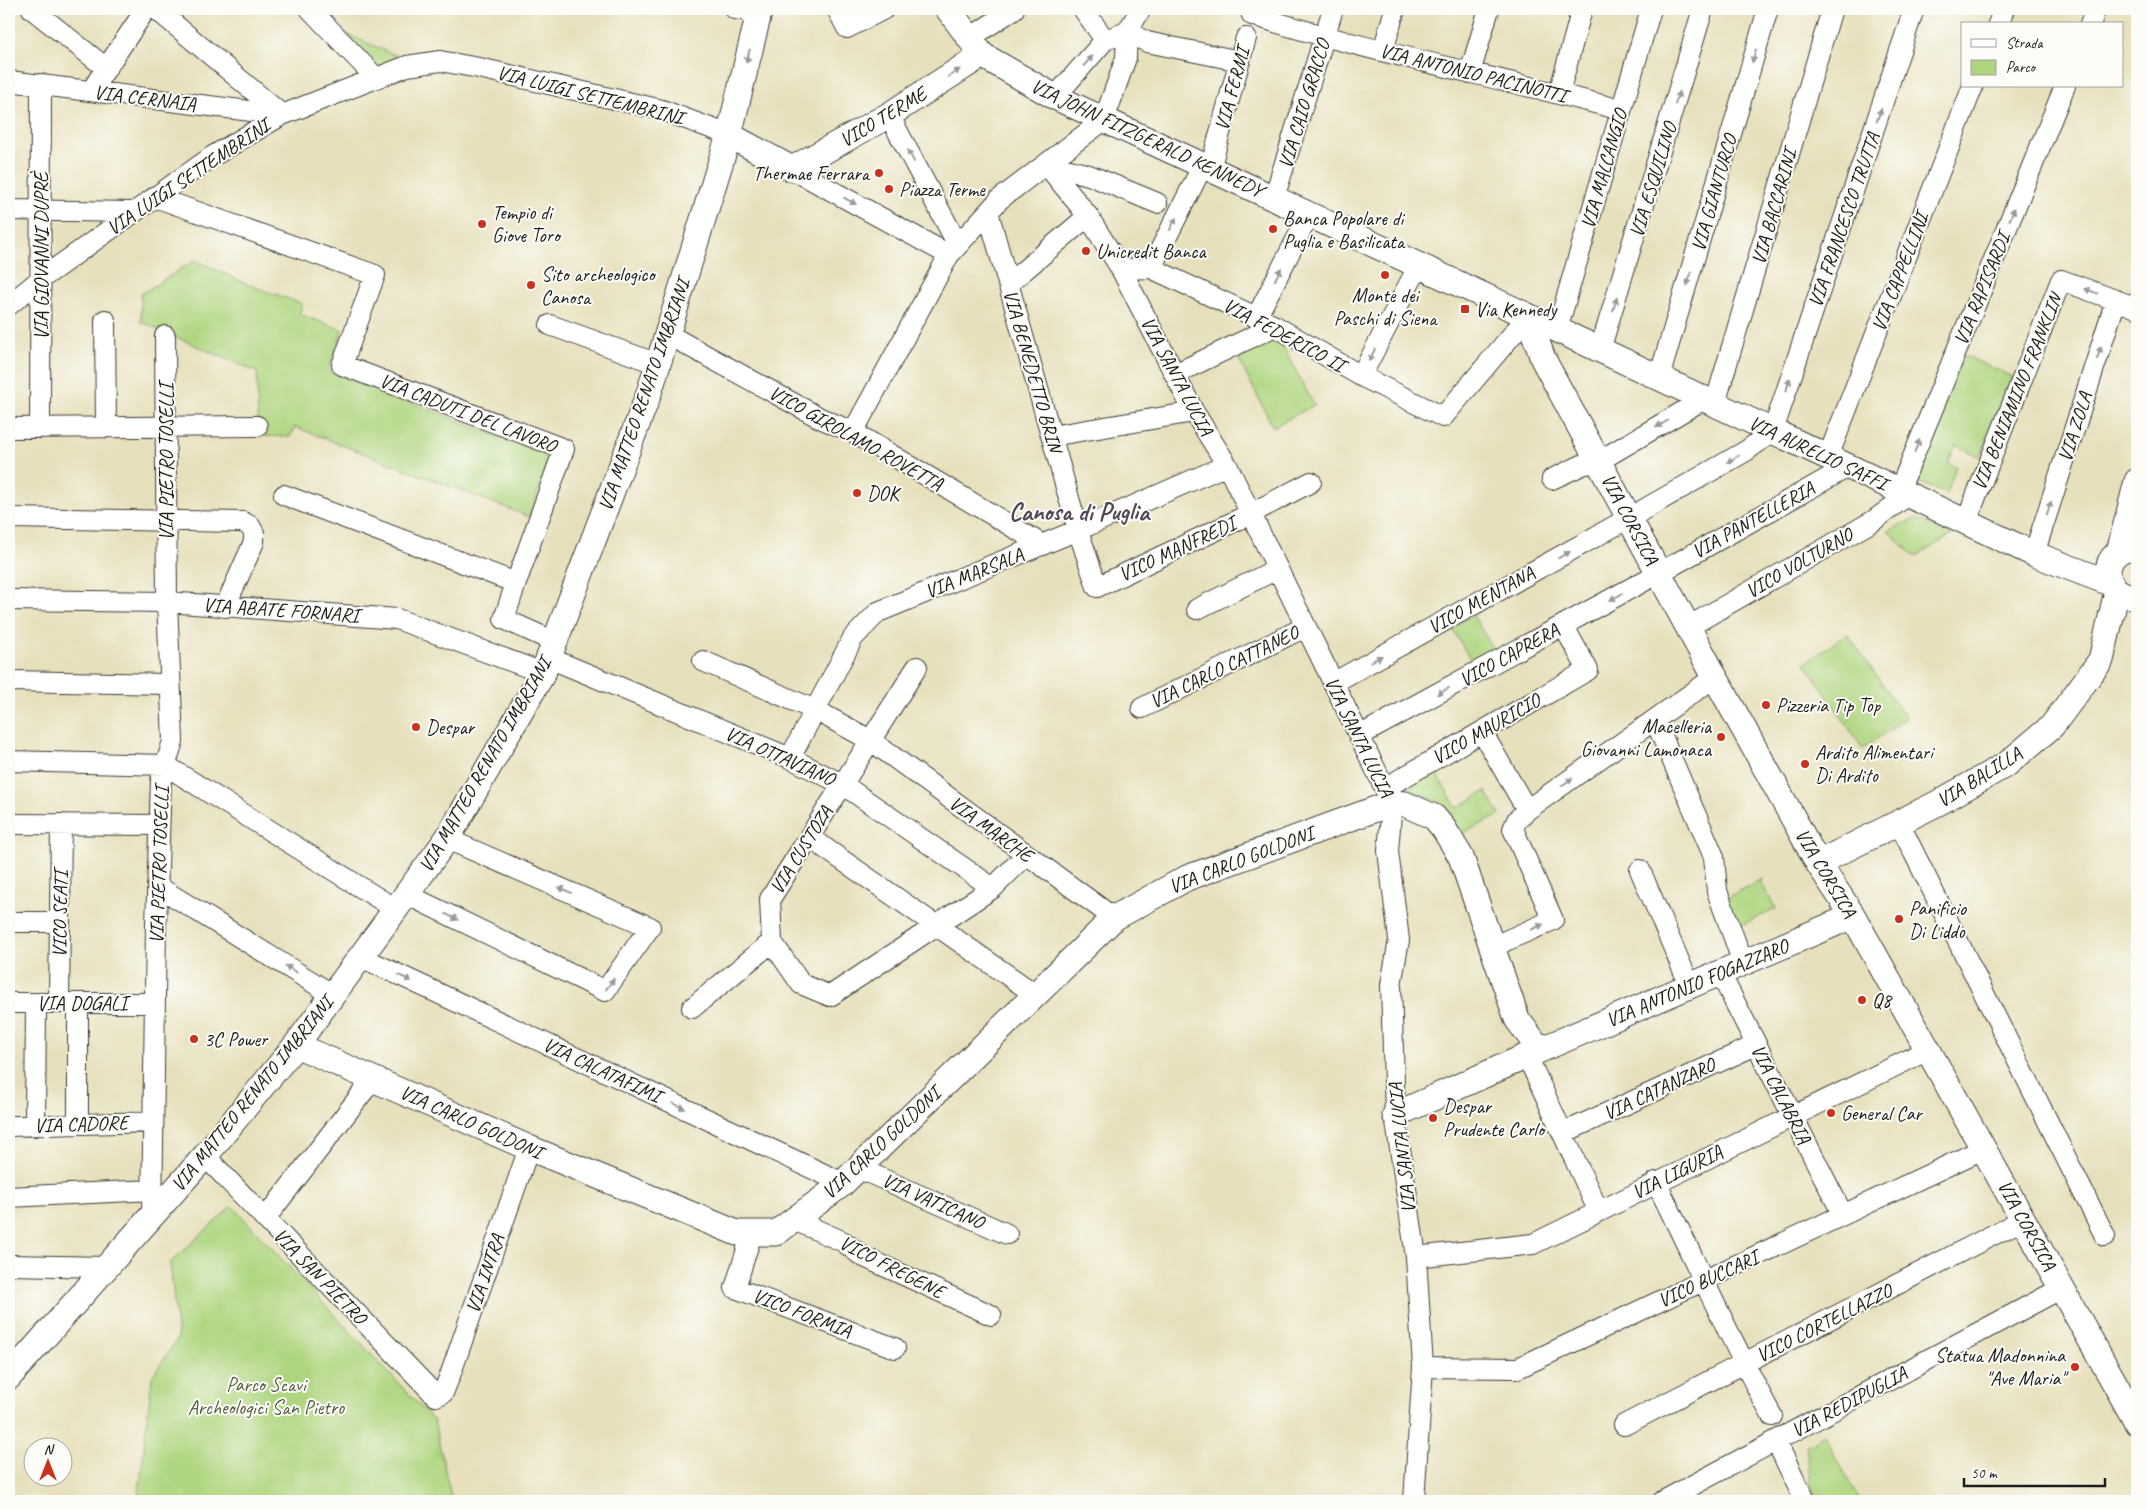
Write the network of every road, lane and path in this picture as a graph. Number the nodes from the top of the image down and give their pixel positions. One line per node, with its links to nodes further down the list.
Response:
1 (32, 9): 33 (street)
2 (146, 9): 33 (street)
3 (156, 9): 44 (street)
4 (310, 9): 35 (street)
5 (837, 9): 6 (street)
6 (884, 9)
7 (948, 9): 30 (street, VIA JOHN FITZGERALD KENNEDY)
8 (1014, 9): 30 (street)
9 (1083, 9): 29 (street)
10 (1141, 9): 26 (street)
11 (1333, 9): 28 (street, VIA CAIO GRACCO)
12 (1395, 9): 31 (street)
13 (1489, 9): 34 (street)
14 (1582, 9): 41 (street)
15 (1651, 9): 43 (street, VIA MALCANGIO)
16 (1704, 9): 77 (street, VIA ESQUILINO, one-way to 16)
17 (1768, 9): 81 (street, VIA GIANTURCO, one-way to 81)
18 (1832, 9): 82 (street, VIA BACCARINI)
19 (1914, 9): 89 (street, VIA FRANCESCO TRUTTA, one-way to 19)
20 (2004, 9): 24 (street)
21 (2096, 9): 25 (street)
22 (751, 10): 47 (street, VIA MATTEO RENATO IMBRIANI, one-way to 47)
23 (1252, 15): 28 (street, VIA ANTONIO PACINOTTI)
24 (1999, 22)
25 (2091, 22)
26 (1128, 32): 29 (street); 32 (street); 46 (street)
27 (1246, 38): 32 (street, VIA FERMI)
28 (1325, 38): 31 (street, VIA ANTONIO PACINOTTI); 52 (street, VIA CAIO GRACCO)
29 (1105, 40): 42 (street, one-way to 29)
30 (976, 47): 42 (street, VIA JOHN FITZGERALD KENNEDY); 45 (street, VICO TERME, one-way to 30)
31 (1383, 52): 34 (street, VIA ANTONIO PACINOTTI)
32 (1240, 61): 49 (street, VIA FERMI)
33 (106, 68): 40 (street)
34 (1470, 73): 41 (street, VIA ANTONIO PACINOTTI)
35 (375, 77): 44 (street, VIA LUIGI SETTEMBRINI); 47 (street, VIA LUIGI SETTEMBRINI)
36 (9, 80): 37 (street, VIA CERNAIA)
37 (40, 84): 40 (street, VIA CERNAIA); 55 (street, VIA GIOVANNI DUPRÈ)
38 (1972, 88): 93 (street, VIA CAPPELLINI)
39 (2064, 88): 98 (street, VIA RAPISARDI, one-way to 39)
40 (91, 91): 44 (street, VIA CERNAIA)
41 (1559, 93): 43 (street, VIA ANTONIO PACINOTTI)
42 (1055, 97): 46 (street, VIA JOHN FITZGERALD KENNEDY)
43 (1621, 110): 74 (street, VIA MALCANGIO)
44 (282, 115): 51 (street, VIA LUIGI SETTEMBRINI)
45 (889, 115): 50 (street, VICO TERME); 60 (street, one-way to 45)
46 (1104, 120): 48 (street); 49 (street, VIA JOHN FITZGERALD KENNEDY)
47 (729, 134): 50 (street); 75 (street, VIA MATTEO RENATO IMBRIANI)
48 (1046, 164): 53 (street); 57 (street); 59 (street, VIA SANTA LUCIA)
49 (1207, 167): 52 (street, VIA JOHN FITZGERALD KENNEDY); 62 (street, VIA FERMI, one-way to 49)
50 (792, 169): 60 (street, one-way to 60)
51 (155, 197): 56 (street, VIA LUIGI SETTEMBRINI); 111 (street, VIA CADUTI DEL LAVORO)
52 (1274, 198): 58 (street, VIA JOHN FITZGERALD KENNEDY)
53 (1158, 203)
54 (9, 210): 55 (street)
55 (40, 211): 56 (street); 64 (street, VIA GIOVANNI DUPRÈ)
56 (132, 212): 64 (street, VIA LUIGI SETTEMBRINI)
57 (988, 212): 60 (street); 65 (street, VIA BENEDETTO BRIN)
58 (1309, 215): 61 (street, VIA JOHN FITZGERALD KENNEDY); 70 (street, one-way to 58)
59 (1088, 216): 63 (street, VIA SANTA LUCIA); 65 (street)
60 (954, 250): 90 (street)
61 (1418, 265): 69 (street, VIA JOHN FITZGERALD KENNEDY); 80 (street, one-way to 80)
62 (1151, 268): 63 (street, VIA FEDERICO II); 70 (street, VIA FEDERICO II)
63 (1121, 269): 79 (street, VIA SANTA LUCIA)
64 (42, 278): 67 (street, VIA LUIGI SETTEMBRINI); 88 (street, VIA GIOVANNI DUPRÈ)
65 (1008, 284): 91 (street, VIA BENEDETTO BRIN)
66 (2116, 300): 68 (street, VIA BENIAMINO FRANKLIN); 104 (street, VIA BENIAMINO FRANKLIN, one-way to 104); 108 (street, VIA ZOLA, one-way to 66)
67 (9, 305)
68 (2137, 308)
69 (1528, 316): 74 (street, VIA AURELIO SAFFI); 80 (street, VIA FEDERICO II); 92 (street, VIA CORSICA)
70 (1256, 318): 73 (street, VIA FEDERICO II)
71 (105, 320): 86 (street)
72 (550, 325): 78 (street)
73 (1275, 326): 79 (street); 80 (street, VIA FEDERICO II)
74 (1557, 330): 77 (street, VIA AURELIO SAFFI)
75 (667, 334): 78 (street, VIA MATTEO RENATO IMBRIANI); 90 (street, VICO GIROLAMO ROVETTA)
76 (165, 336): 84 (street, VIA PIETRO TOSELLI)
77 (1600, 350): 81 (street, VIA AURELIO SAFFI)
78 (658, 364): 120 (street, VIA MATTEO RENATO IMBRIANI)
79 (1175, 374): 83 (street, VIA SANTA LUCIA)
80 (1361, 376)
81 (1659, 378): 82 (street, VIA AURELIO SAFFI)
82 (1710, 402): 89 (street, VIA AURELIO SAFFI); 92 (street, one-way to 92)
83 (1194, 412): 91 (street); 94 (street, VIA SANTA LUCIA)
84 (166, 426): 85 (street); 86 (street); 103 (street, VIA PIETRO TOSELLI)
85 (257, 426)
86 (106, 427): 88 (street)
87 (9, 428): 88 (street)
88 (40, 428)
89 (1773, 431): 93 (street, VIA AURELIO SAFFI); 102 (street, VICO MENTANA, one-way to 102)
90 (853, 432): 106 (street, VICO GIROLAMO ROVETTA)
91 (1052, 436): 105 (street, VIA BENEDETTO BRIN)
92 (1599, 461): 95 (street); 102 (street, VIA CORSICA)
93 (1838, 462): 98 (street, VIA AURELIO SAFFI); 110 (street, VIA PANTELLERIA)
94 (1227, 466): 100 (street, VIA SANTA LUCIA); 105 (street, VIA MARSALA)
95 (1552, 479)
96 (2137, 481): 107 (street)
97 (1311, 482): 100 (street, VICO MANFREDI)
98 (1903, 493): 104 (street, VIA AURELIO SAFFI); 119 (street, VICO VOLTURNO)
99 (284, 495): 111 (street)
100 (1250, 514): 105 (street, VICO MANFREDI); 109 (street, VIA SANTA LUCIA)
101 (9, 518): 103 (street)
102 (1629, 518): 110 (street, VIA CORSICA); 125 (street, VICO MENTANA, one-way to 102)
103 (166, 520): 114 (street, VIA PIETRO TOSELLI); 115 (street)
104 (1966, 522): 108 (street, VIA AURELIO SAFFI)
105 (1078, 530): 106 (street, VIA MARSALA)
106 (1043, 545): 128 (street, VIA MARSALA)
107 (2131, 547): 112 (street)
108 (2034, 554): 112 (street, VIA AURELIO SAFFI)
109 (1277, 569): 116 (street); 118 (street, VIA SANTA LUCIA)
110 (1659, 573): 117 (street, VICO CAPRERA, one-way to 117); 119 (street, VIA CORSICA)
111 (516, 583): 120 (street)
112 (2123, 591): 139 (street, VIA BALILLA)
113 (9, 600): 114 (street, VIA ABATE FORNARI)
114 (167, 602): 115 (street, VIA ABATE FORNARI); 126 (street, VIA PIETRO TOSELLI)
115 (225, 606): 120 (street, VIA ABATE FORNARI)
116 (1197, 609)
117 (1563, 625): 130 (street, VICO MAURICIO); 131 (street, VICO CAPRERA, one-way to 131)
118 (1305, 627): 125 (street, VIA SANTA LUCIA); 127 (street, VIA CARLO CATTANEO)
119 (1688, 627): 123 (street, VIA CORSICA)
120 (549, 658): 133 (street, VIA OTTAVIANO); 144 (street, VIA MATTEO RENATO IMBRIANI)
121 (703, 661): 128 (street, VIA MARCHE)
122 (917, 667): 132 (street, VIA CUSTOZA)
123 (1714, 677): 129 (street); 146 (street, VIA CORSICA)
124 (9, 681): 126 (street)
125 (1333, 683): 131 (street, VIA SANTA LUCIA)
126 (170, 684): 135 (street, VIA PIETRO TOSELLI)
127 (1142, 708)
128 (815, 710): 132 (street, VIA MARCHE); 133 (street, VIA MARSALA)
129 (1655, 720): 138 (street, one-way to 129); 159 (street)
130 (1482, 732): 137 (street, VICO MAURICIO); 138 (street)
131 (1359, 736): 137 (street, VIA SANTA LUCIA)
132 (870, 740): 136 (street, VIA CUSTOZA); 145 (street, VIA MARCHE)
133 (790, 758): 136 (street, VIA OTTAVIANO)
134 (9, 762): 135 (street)
135 (166, 765): 142 (street, VIA PIETRO TOSELLI); 150 (street)
136 (842, 784): 143 (street, VIA CUSTOZA); 149 (street, VIA OTTAVIANO)
137 (1388, 796): 152 (street, VIA CARLO GOLDONI); 157 (street); 174 (street, VIA SANTA LUCIA)
138 (1527, 810): 157 (street, one-way to 138)
139 (1899, 823): 146 (street, VIA BALILLA); 196 (street)
140 (9, 824): 141 (street)
141 (61, 824): 142 (street); 154 (street, VICO SEATI)
142 (159, 825): 148 (street, VIA PIETRO TOSELLI)
143 (809, 837): 155 (street); 156 (street, VIA CUSTOZA)
144 (447, 839): 150 (street, VIA MATTEO RENATO IMBRIANI); 150 (street, one-way to 144)
145 (1026, 855): 149 (street); 152 (street, VIA MARCHE)
146 (1818, 863): 151 (street, VIA CORSICA)
147 (1640, 870): 161 (street)
148 (157, 886): 163 (street, one-way to 148); 167 (street, VIA PIETRO TOSELLI)
149 (993, 888): 155 (street)
150 (402, 902): 158 (street, VIA MATTEO RENATO IMBRIANI)
151 (1853, 916): 159 (street, VIA ANTONIO FOGAZZARO); 171 (street, VIA CORSICA)
152 (1114, 918): 162 (street, VIA CARLO GOLDONI)
153 (9, 922): 154 (street)
154 (60, 922): 166 (street, VICO SEATI)
155 (937, 926): 156 (street); 162 (street)
156 (772, 942): 168 (street)
157 (1492, 947): 172 (street)
158 (361, 957): 163 (street, VIA MATTEO RENATO IMBRIANI); 184 (street, VIA CALATAFIMI, one-way to 184)
159 (1743, 963): 160 (street, VIA ANTONIO FOGAZZARO)
160 (1720, 973): 161 (street, VIA ANTONIO FOGAZZARO); 170 (street, VIA CALABRIA)
161 (1690, 986): 172 (street, VIA ANTONIO FOGAZZARO)
162 (1036, 994): 184 (street, VIA CARLO GOLDONI)
163 (332, 995): 169 (street, VIA MATTEO RENATO IMBRIANI)
164 (9, 1003): 165 (street, VIA DOGALI)
165 (36, 1003): 166 (street, VIA DOGALI); 179 (street)
166 (68, 1003): 167 (street, VIA DOGALI); 177 (street, VICO SEATI)
167 (155, 1003): 176 (street, VIA PIETRO TOSELLI)
168 (692, 1008)
169 (296, 1045): 173 (street, VIA CARLO GOLDONI); 183 (street, VIA MATTEO RENATO IMBRIANI)
170 (1756, 1045): 175 (street, VIA CALABRIA); 180 (street, VIA CATANZARO)
171 (1928, 1050): 175 (street, VIA LIGURIA); 182 (street, VIA CORSICA)
172 (1534, 1053): 174 (street, VIA ANTONIO FOGAZZARO); 180 (street)
173 (372, 1079): 181 (street, VIA CARLO GOLDONI); 191 (street)
174 (1395, 1115): 197 (street, VIA SANTA LUCIA)
175 (1792, 1115): 185 (street, VIA LIGURIA); 189 (street, VIA CALABRIA)
176 (153, 1122): 177 (street, VIA CADORE); 186 (street, VIA PIETRO TOSELLI)
177 (78, 1124): 179 (street, VIA CADORE)
178 (9, 1126): 179 (street, VIA CADORE)
179 (35, 1126)
180 (1563, 1133): 188 (street)
181 (529, 1148): 194 (street, VIA CARLO GOLDONI); 207 (street, VIA INTRA)
182 (1983, 1149): 189 (street, VICO BUCCARI); 192 (street, VIA CORSICA)
183 (205, 1156): 190 (street, VIA MATTEO RENATO IMBRIANI); 191 (street, VIA SAN PIETRO)
184 (851, 1175): 193 (street, VIA CARLO GOLDONI); 195 (street, VIA VATICANO)
185 (1656, 1182): 188 (street, VIA LIGURIA); 200 (street)
186 (152, 1190): 187 (street); 190 (street, VIA PIETRO TOSELLI)
187 (9, 1197)
188 (1598, 1210): 197 (street, VIA LIGURIA)
189 (1843, 1215): 200 (street, VICO BUCCARI)
190 (152, 1216): 199 (street, VIA MATTEO RENATO IMBRIANI)
191 (265, 1219): 207 (street, VIA SAN PIETRO)
192 (2024, 1219): 201 (street, VIA CORSICA); 204 (street, VICO CORTELLAZZO)
193 (794, 1220): 194 (street, VIA CARLO GOLDONI); 202 (street, VICO FREGENE)
194 (752, 1233): 203 (street, VICO FORMIA)
195 (1007, 1234)
196 (2105, 1236)
197 (1416, 1257): 205 (street, VIA SANTA LUCIA)
198 (9, 1265): 199 (street)
199 (106, 1268): 206 (street, VIA MATTEO RENATO IMBRIANI)
200 (1705, 1280): 204 (street); 205 (street, VICO BUCCARI)
201 (2062, 1288): 209 (street, VIA CORSICA); 211 (street, VIA REDIPUGLIA)
202 (991, 1314)
203 (895, 1348)
204 (1744, 1365): 208 (street); 210 (street, VICO CORTELLAZZO)
205 (1423, 1367): 212 (street, VIA SANTA LUCIA)
206 (9, 1377)
207 (436, 1396)
208 (1772, 1416)
209 (2137, 1423)
210 (1624, 1425)
211 (1776, 1441): 213 (street, VIA REDIPUGLIA); 214 (street)
212 (1414, 1501)
213 (1663, 1501)
214 (1805, 1501)

